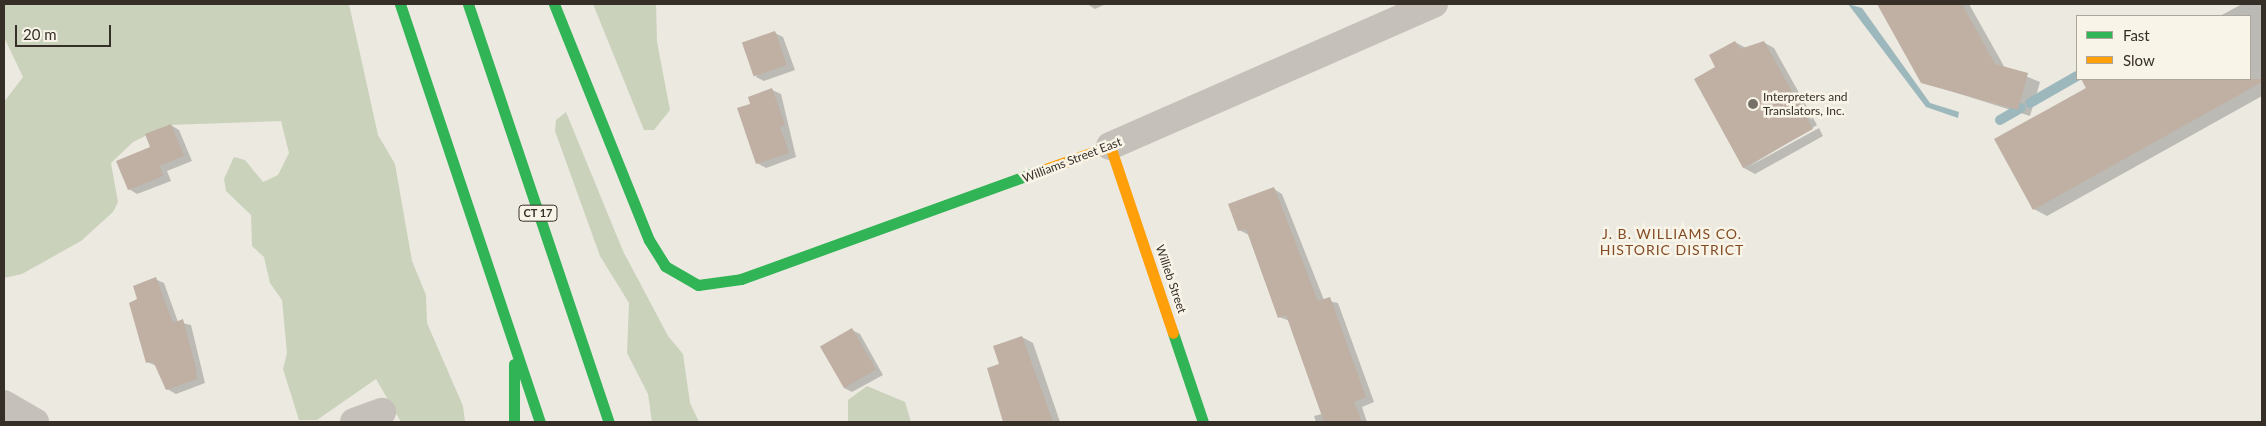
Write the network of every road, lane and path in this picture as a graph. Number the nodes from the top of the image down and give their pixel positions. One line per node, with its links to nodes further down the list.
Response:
1 (400, 4): 6 (main road)
2 (468, 4): 13 (main road, CT 17)
3 (554, 4): 5 (main road, Williams Street East)
4 (1434, 4): 5 (street, Williams Street East)
5 (1110, 146): 14 (main road, Willieb Street)
6 (514, 345): 11 (main road); 12 (main road)
7 (4, 404): 9 (street)
8 (382, 412): 10 (street)
9 (35, 422)
10 (354, 422)
11 (514, 422)
12 (540, 422)
13 (608, 422)
14 (1203, 422)

